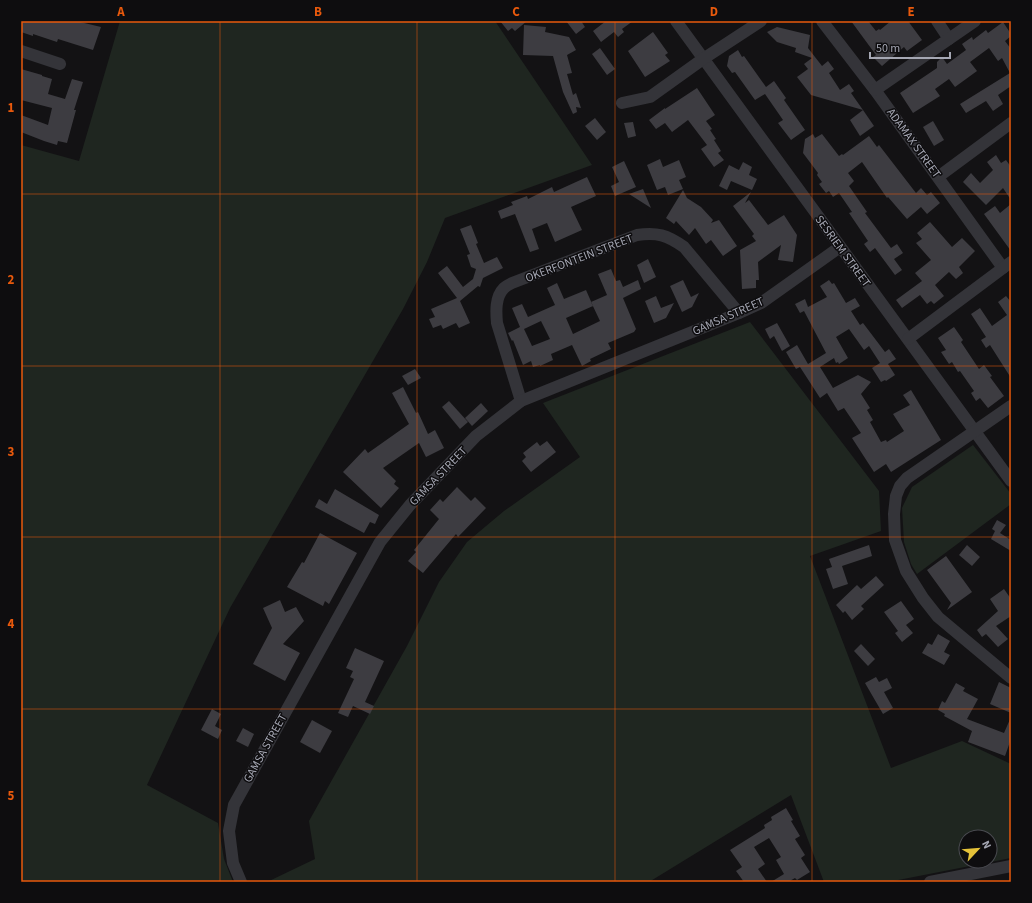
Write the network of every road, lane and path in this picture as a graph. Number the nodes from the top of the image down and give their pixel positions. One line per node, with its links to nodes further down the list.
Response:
1 (676, 21): 8 (street, SESRIEM STREET)
2 (761, 21): 8 (street)
3 (822, 21): 10 (street, ADAMAX STREET)
4 (936, 21): 6 (street)
5 (975, 21): 6 (street)
6 (949, 39): 10 (street)
7 (21, 51): 9 (street)
8 (703, 59): 11 (street); 14 (street, SESRIEM STREET)
9 (60, 64)
10 (876, 90): 13 (street, ADAMAX STREET)
11 (622, 103)
12 (1011, 123): 13 (street)
13 (938, 177): 15 (street, ADAMAX STREET)
14 (840, 247): 16 (street, GAMSA STREET); 17 (street, SESRIEM STREET)
15 (1007, 265): 17 (street)
16 (739, 313): 18 (street, GAMSA STREET); 18 (street, OKERFONTEIN STREET)
17 (908, 340): 20 (street, SESRIEM STREET)
18 (521, 401): 24 (street, GAMSA STREET)
19 (1011, 406): 20 (street)
20 (974, 432): 21 (street, SESRIEM STREET); 22 (street)
21 (1011, 481)
22 (1011, 678)
23 (1011, 866): 25 (street)
24 (241, 882)
25 (930, 882)

